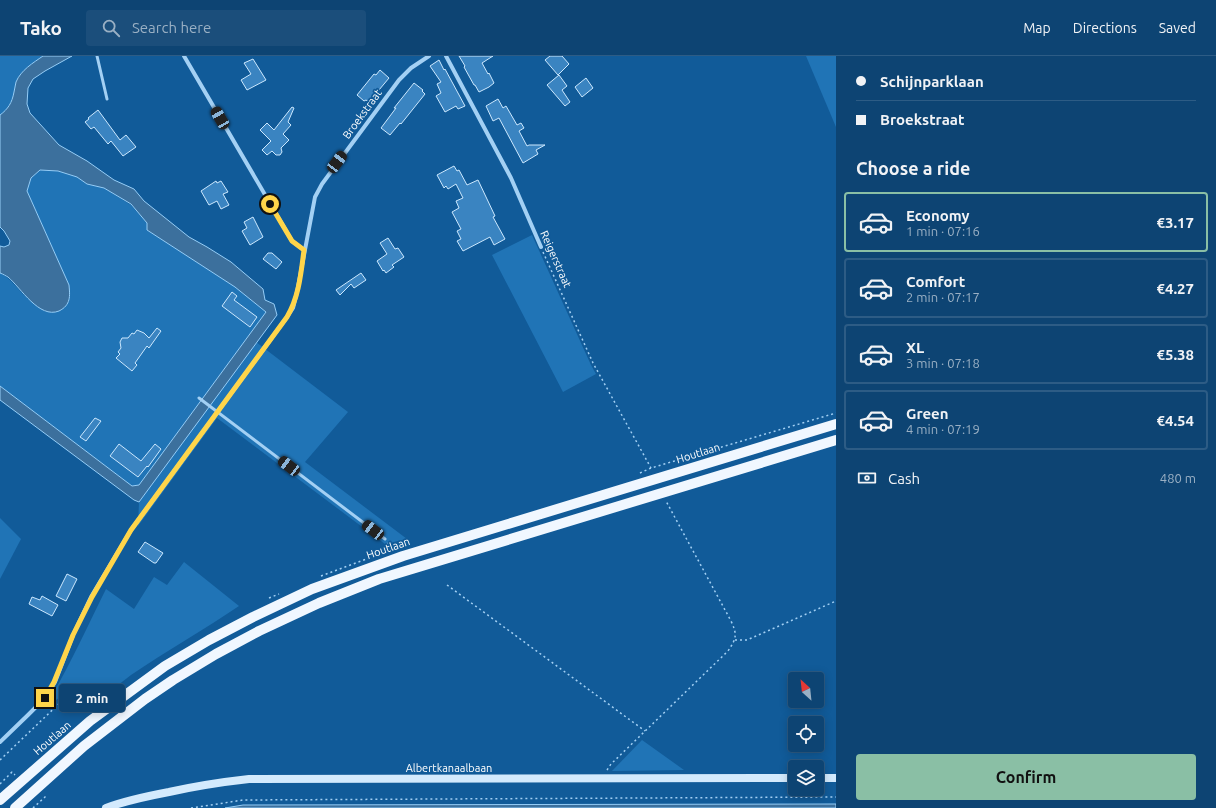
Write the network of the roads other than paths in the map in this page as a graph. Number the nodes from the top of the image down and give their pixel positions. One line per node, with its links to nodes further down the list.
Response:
1 (97, 56): 5 (lane)
2 (184, 56): 7 (street)
3 (429, 56): 7 (street, Broekstraat)
4 (446, 56): 6 (street, Reigerstraat)
5 (107, 99)
6 (541, 247)
7 (304, 250): 9 (street, Broekstraat)
8 (199, 398): 9 (lane)
9 (218, 412): 12 (lane); 13 (street, Broekstraat)
10 (836, 424): 17 (main road, Houtlaan)
11 (836, 440): 18 (main road)
12 (385, 539)
13 (0, 742)
14 (788, 778): 19 (street, Albertkanaalbaan)
15 (824, 778): 16 (street)
16 (836, 778)
17 (0, 800)
18 (17, 806)
19 (106, 808)

